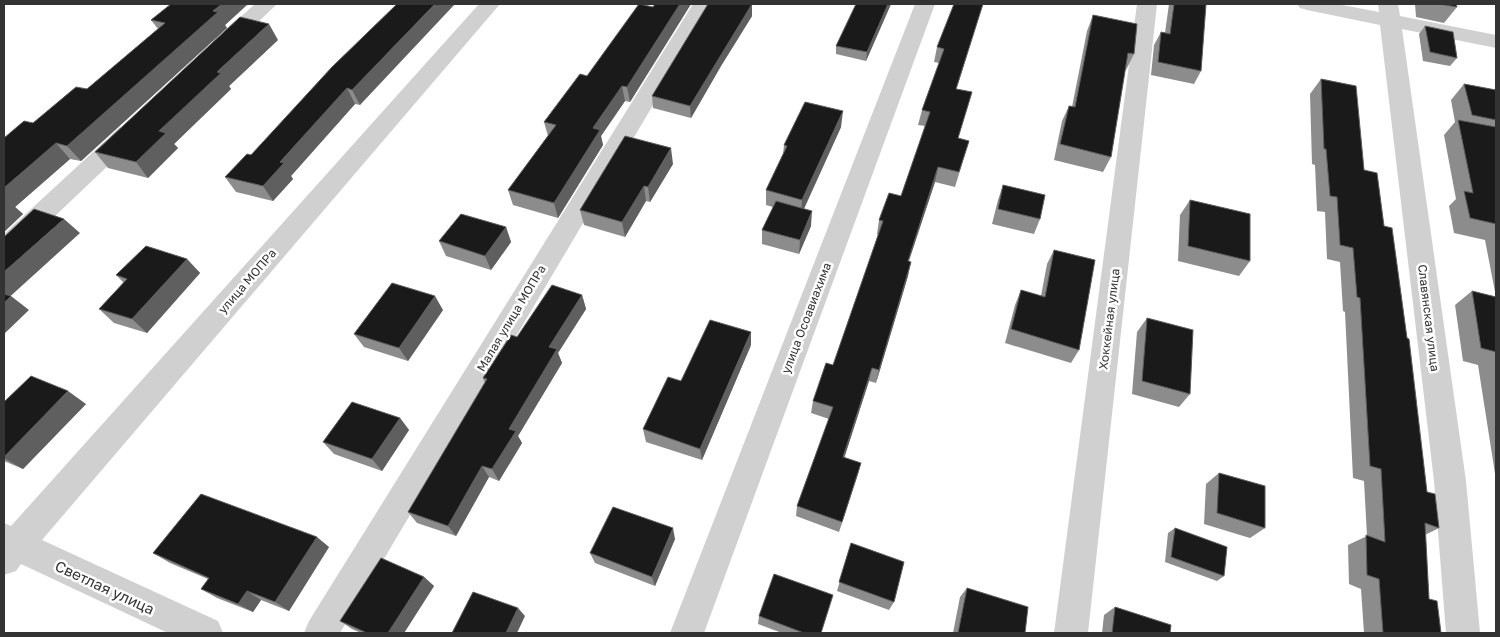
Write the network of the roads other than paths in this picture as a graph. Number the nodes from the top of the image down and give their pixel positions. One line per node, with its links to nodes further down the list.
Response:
1 (267, 4): 9 (street)
2 (490, 4): 12 (street, улица МОПРа)
3 (703, 4): 14 (street, Малая улица МОПРа)
4 (925, 4): 15 (street, улица Осоавиахима)
5 (1148, 4): 16 (street, Хоккейная улица)
6 (1307, 4): 7 (street)
7 (1390, 12): 8 (street); 17 (street, Славянская улица)
8 (1496, 42)
9 (204, 61)
10 (140, 122): 11 (street)
11 (4, 249)
12 (8, 548): 13 (street, Светлая улица)
13 (206, 633)
14 (321, 633)
15 (687, 633)
16 (1071, 633)
17 (1463, 633)

